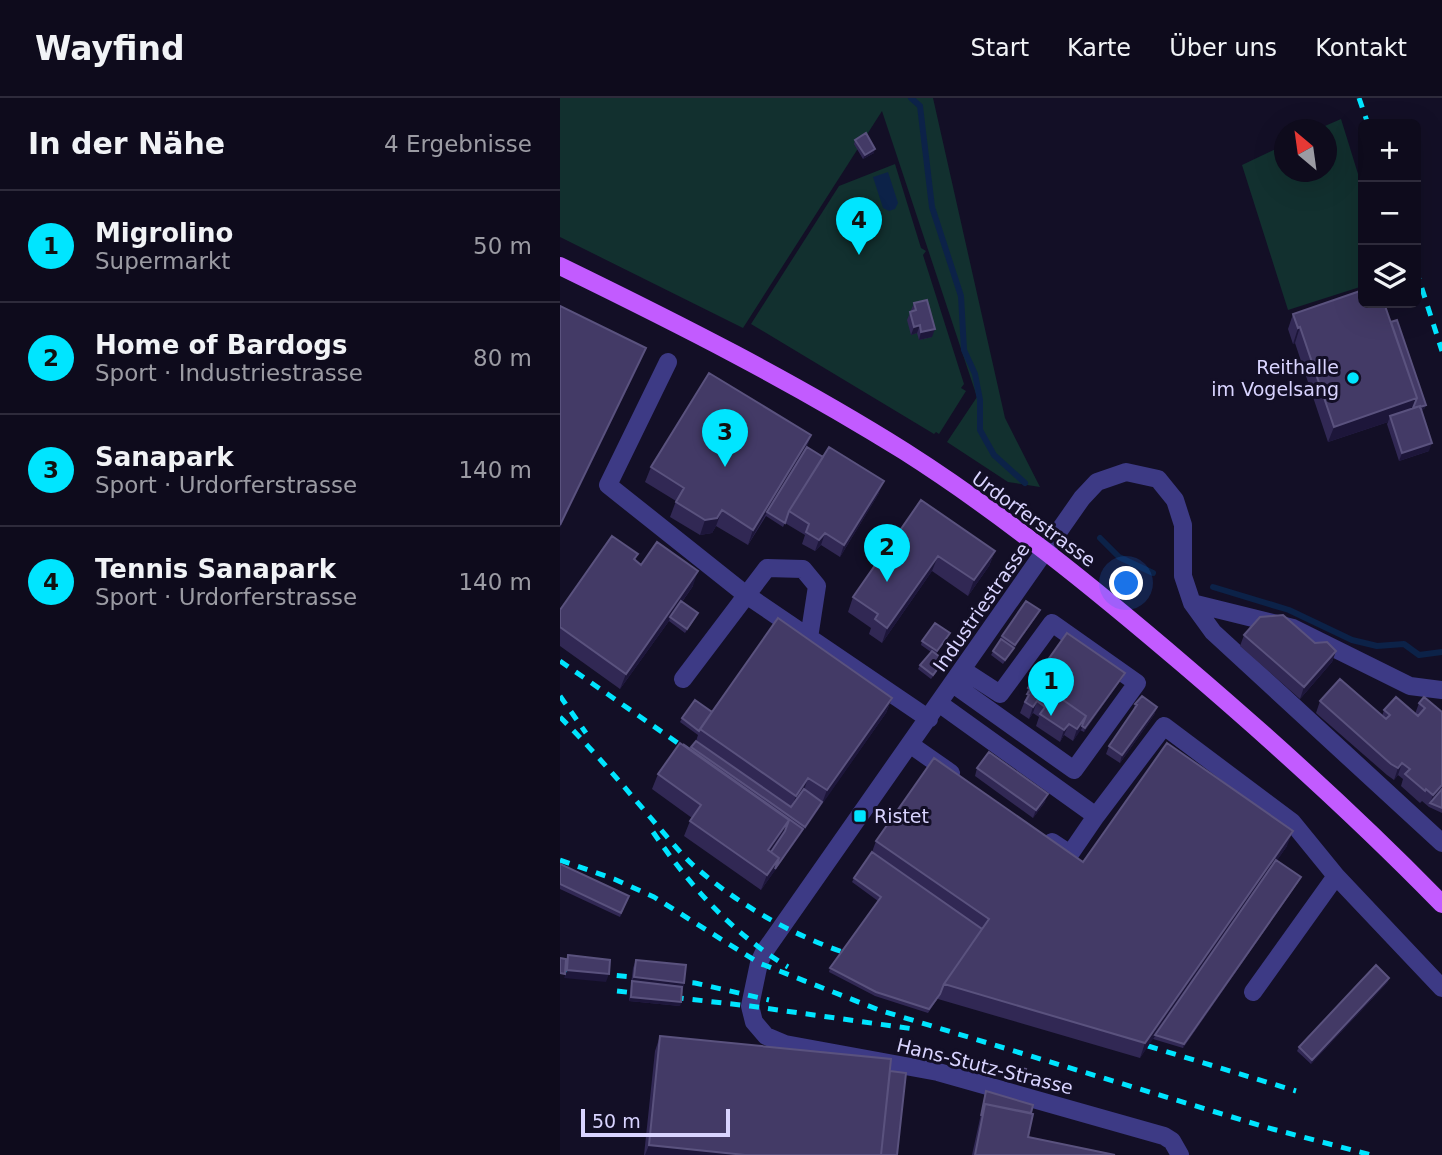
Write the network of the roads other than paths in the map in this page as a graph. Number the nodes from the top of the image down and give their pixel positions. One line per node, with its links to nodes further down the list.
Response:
1 (560, 266): 3 (main road, Urdorferstrasse)
2 (668, 362): 4 (street)
3 (1045, 550): 5 (street, Industriestrasse); 7 (street, Industriestrasse); 18 (main road, Urdorferstrasse)
4 (745, 594): 6 (street); 6 (street); 8 (street)
5 (1192, 603): 9 (street); 16 (street, Industriestrasse)
6 (809, 638): 11 (street)
7 (958, 677): 7 (street); 10 (street, Industriestrasse)
8 (683, 679)
9 (1442, 690)
10 (940, 704): 11 (street, Industriestrasse); 14 (street)
11 (929, 719): 12 (street, Industriestrasse)
12 (911, 745): 13 (street); 19 (street, Industriestrasse)
13 (968, 784)
14 (1096, 816): 15 (street); 17 (street)
15 (1036, 831)
16 (1439, 833)
17 (1336, 877): 20 (street); 21 (street)
18 (1442, 904)
19 (759, 963): 22 (street, Hans-Stutz-Strasse)
20 (1442, 988)
21 (1253, 992)
22 (1180, 1155)

